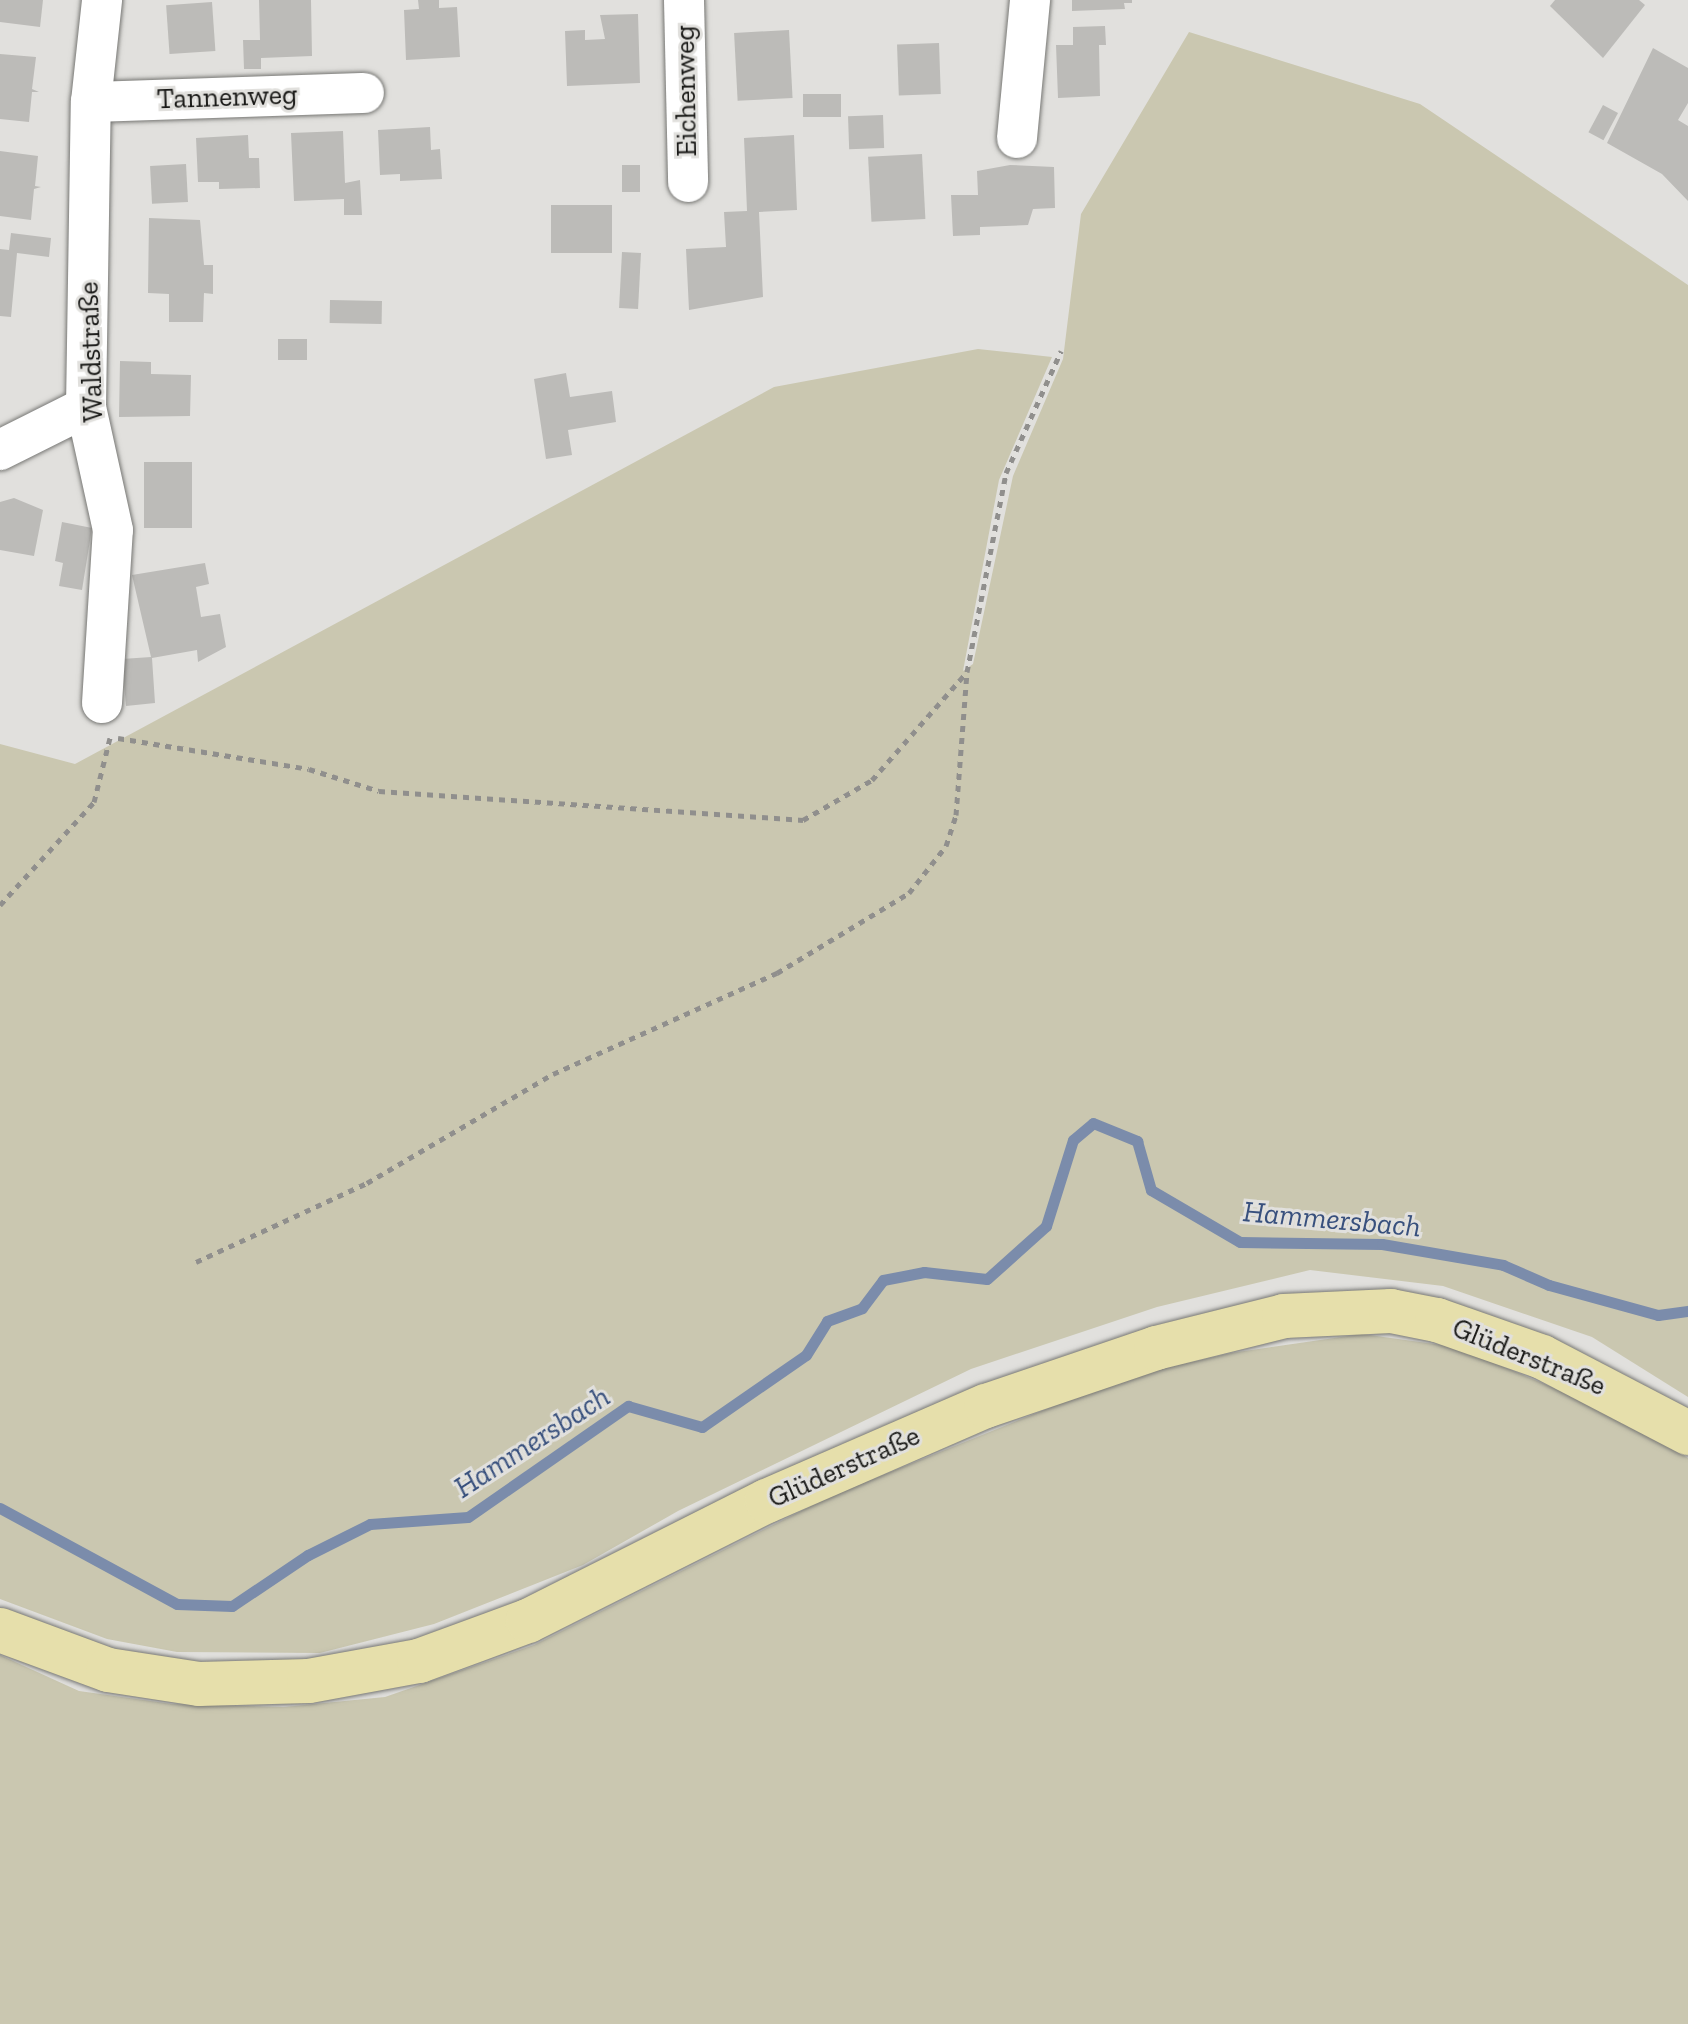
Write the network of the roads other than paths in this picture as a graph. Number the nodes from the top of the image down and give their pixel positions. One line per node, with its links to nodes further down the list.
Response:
1 (102, 0): 5 (street, Waldstraße)
2 (684, 0): 7 (street, Eichenweg)
3 (1030, 0): 6 (street)
4 (364, 93): 5 (street, Tannenweg)
5 (91, 102): 8 (street, Waldstraße)
6 (1017, 138)
7 (688, 182)
8 (86, 407): 9 (street); 10 (street, Waldstraße)
9 (0, 450)
10 (106, 720)
11 (1688, 1433): 12 (main road, Glüderstraße)
12 (0, 1630)

